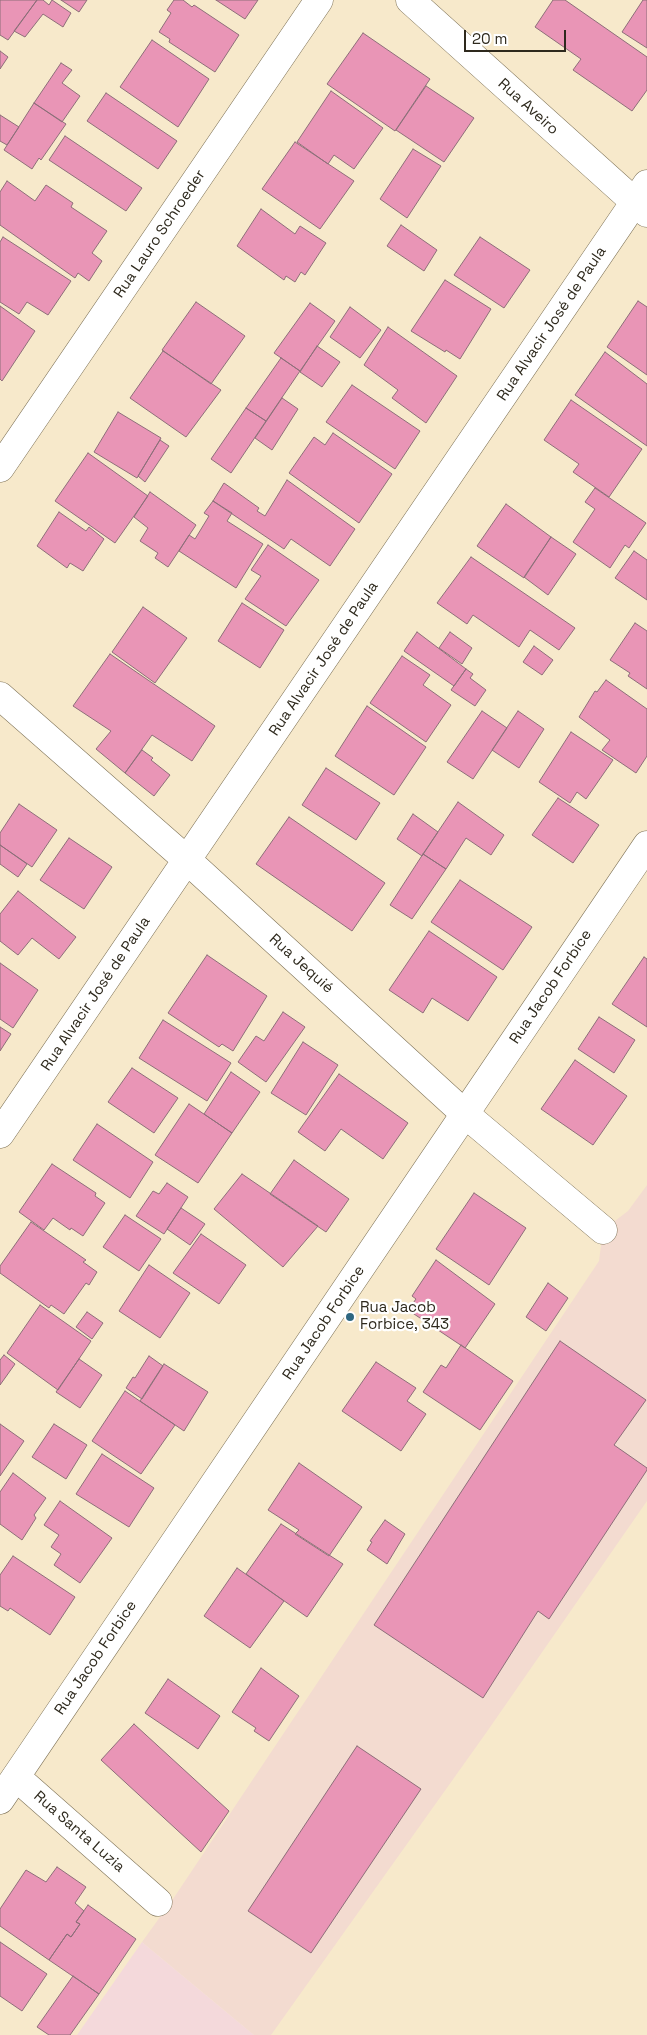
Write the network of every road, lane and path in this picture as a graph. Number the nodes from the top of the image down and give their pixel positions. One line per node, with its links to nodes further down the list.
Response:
1 (319, 0): 4 (street, Rua Lauro Schroeder)
2 (410, 0): 3 (street, Rua Aveiro)
3 (643, 200): 7 (street, Rua Alvacir José de Paula)
4 (0, 468)
5 (0, 696): 7 (street, Rua Jequié)
6 (647, 845): 8 (street, Rua Jacob Forbice)
7 (187, 860): 8 (street, Rua Jequié); 9 (street, Rua Alvacir José de Paula)
8 (465, 1114): 10 (street, Rua Jequié); 11 (street, Rua Jacob Forbice)
9 (0, 1134)
10 (603, 1230)
11 (8, 1770): 12 (street, Rua Jacob Forbice); 13 (street, Rua Santa Luzia)
12 (0, 1800)
13 (158, 1902)

